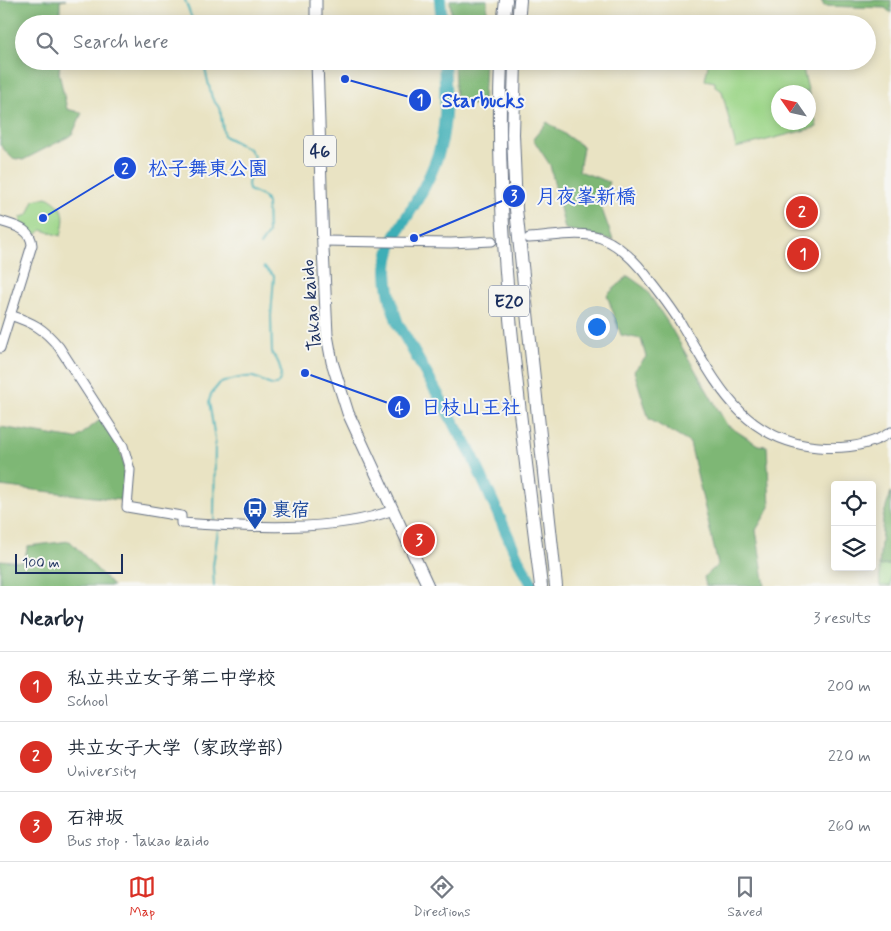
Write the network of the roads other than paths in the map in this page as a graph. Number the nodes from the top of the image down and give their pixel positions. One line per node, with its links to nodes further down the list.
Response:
1 (316, 0): 4 (main road)
2 (506, 0): 5 (highway)
3 (520, 0): 6 (highway)
4 (316, 15)
5 (504, 15)
6 (519, 15)
7 (317, 70): 13 (main road, Takao kaido / 46)
8 (501, 70): 19 (highway, E20)
9 (515, 70): 20 (highway, E20)
10 (0, 221): 14 (street)
11 (529, 238): 16 (street)
12 (492, 240): 13 (street)
13 (323, 241): 17 (main road, Takao kaido / 46)
14 (10, 315): 15 (street); 17 (street)
15 (0, 348)
16 (891, 432)
17 (393, 510): 18 (main road, Takao kaido / 46)
18 (428, 586)
19 (541, 586)
20 (556, 586)

